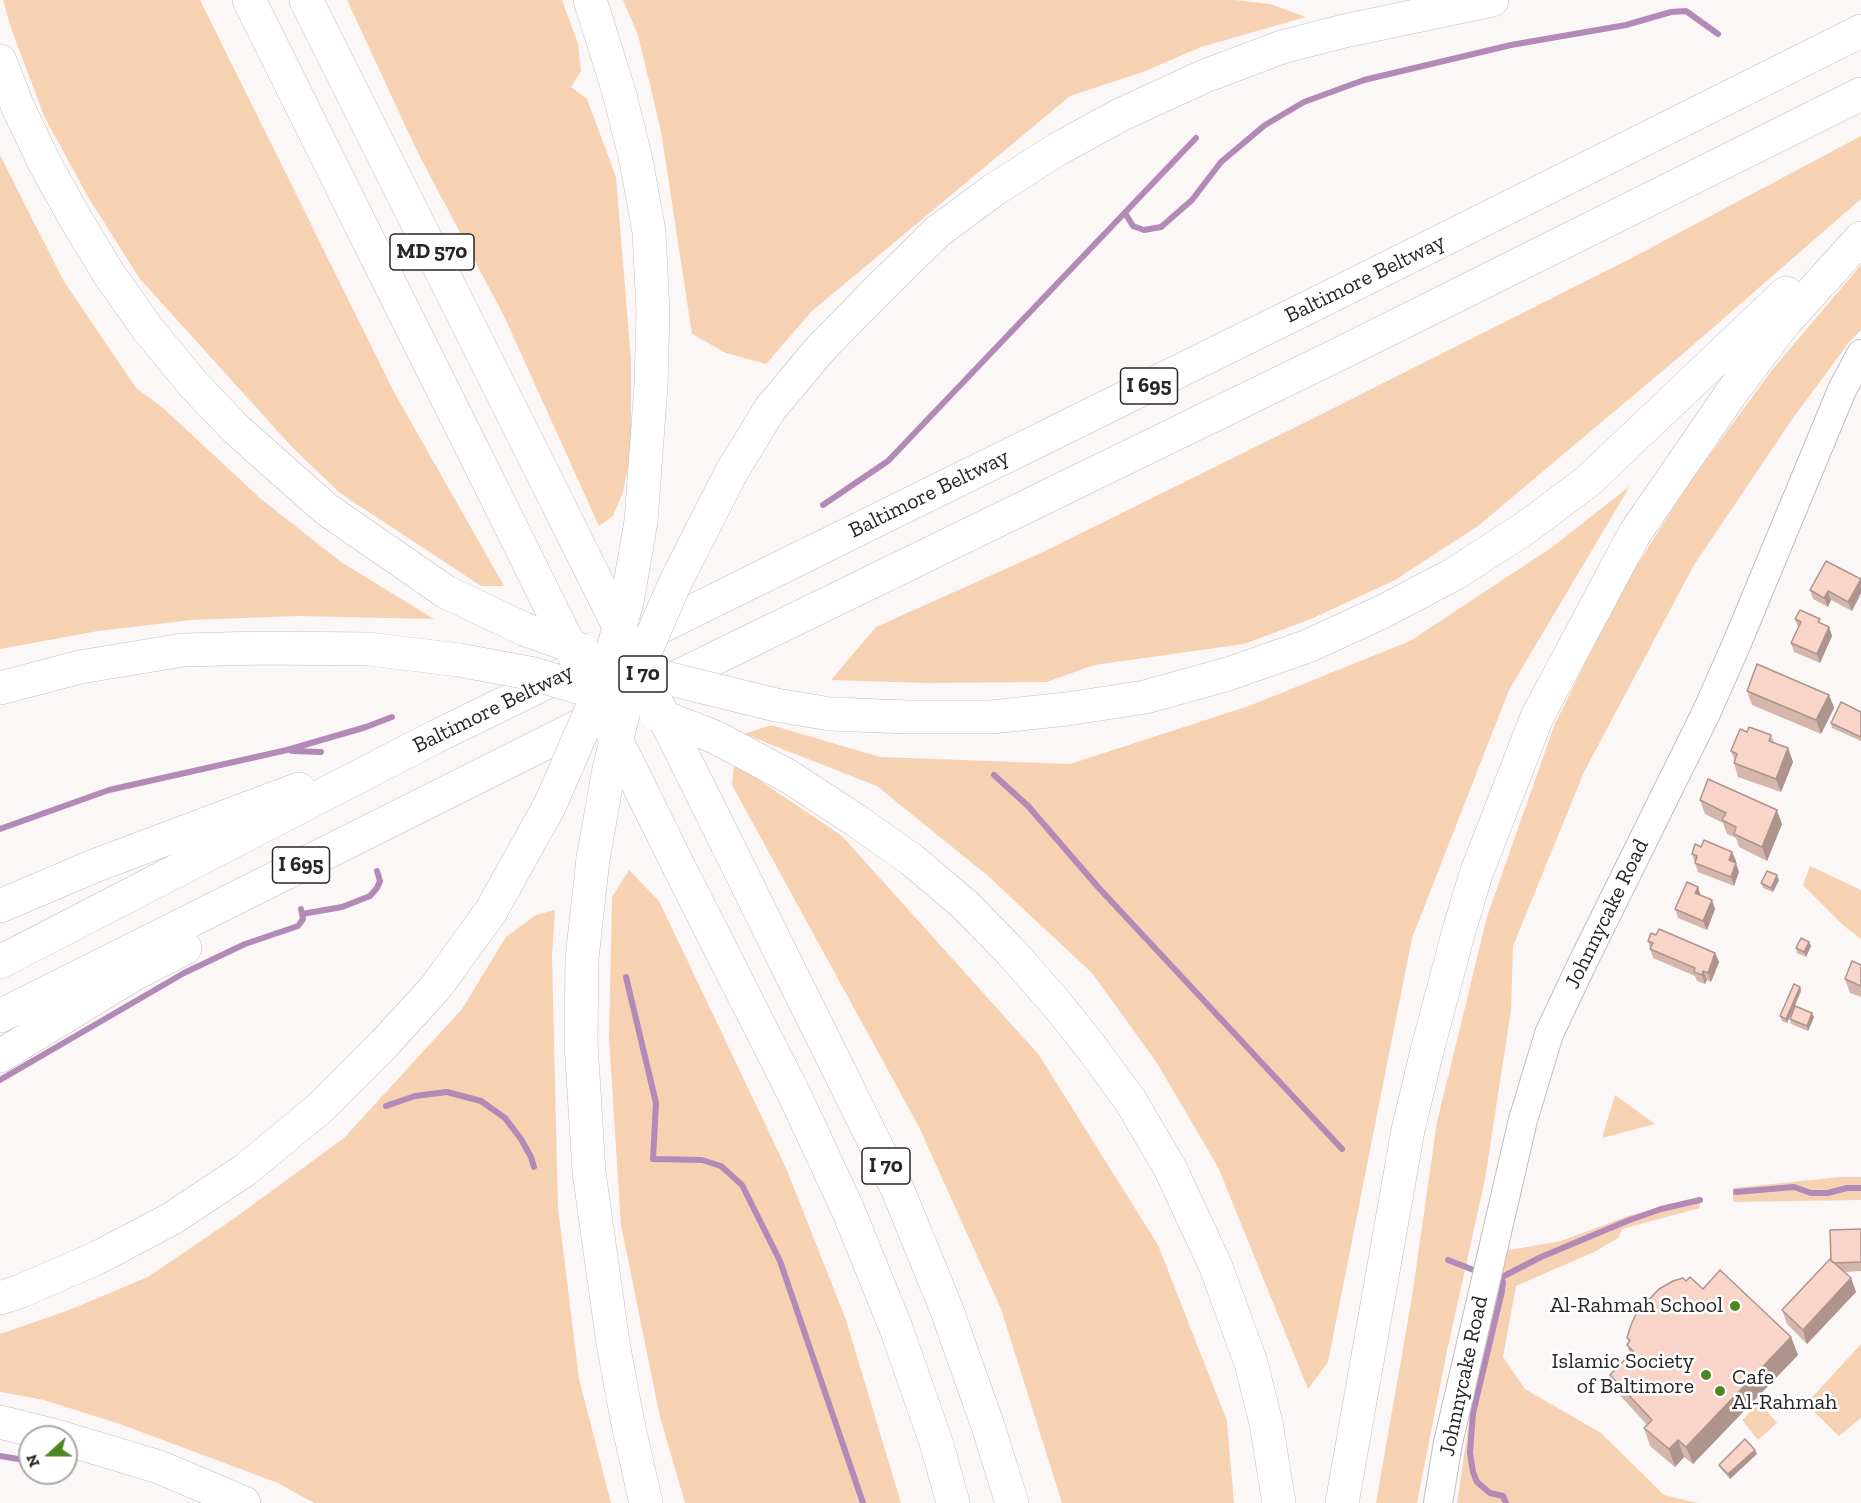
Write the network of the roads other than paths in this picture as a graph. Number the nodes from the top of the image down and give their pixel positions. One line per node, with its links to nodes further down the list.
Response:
1 (249, 0): 12 (highway, MD 570)
2 (306, 0): 11 (highway, MD 570)
3 (590, 0): 20 (highway, bridge)
4 (1492, 0): 25 (highway, bridge)
5 (1861, 31): 15 (highway, Baltimore Beltway / I 695)
6 (0, 60): 8 (highway, bridge)
7 (1861, 94): 14 (highway, I 695)
8 (1861, 222)
9 (1861, 238): 29 (highway)
10 (1861, 354): 30 (street, Johnnycake Road)
11 (558, 504): 27 (highway, I 70, bridge)
12 (511, 527): 26 (highway, I 70, bridge)
13 (0, 688): 28 (highway, bridge)
14 (601, 714): 18 (highway, I 695); 19 (highway)
15 (435, 737): 16 (highway); 17 (highway, Baltimore Beltway / I 695)
16 (0, 906)
17 (0, 962)
18 (0, 1016)
19 (0, 1056)
20 (0, 1298)
21 (0, 1422): 22 (highway)
22 (18, 1426)
23 (78, 1442): 24 (highway)
24 (244, 1503)
25 (646, 1503)
26 (954, 1503)
27 (1012, 1503)
28 (1279, 1503)
29 (1342, 1503)
30 (1438, 1503)

